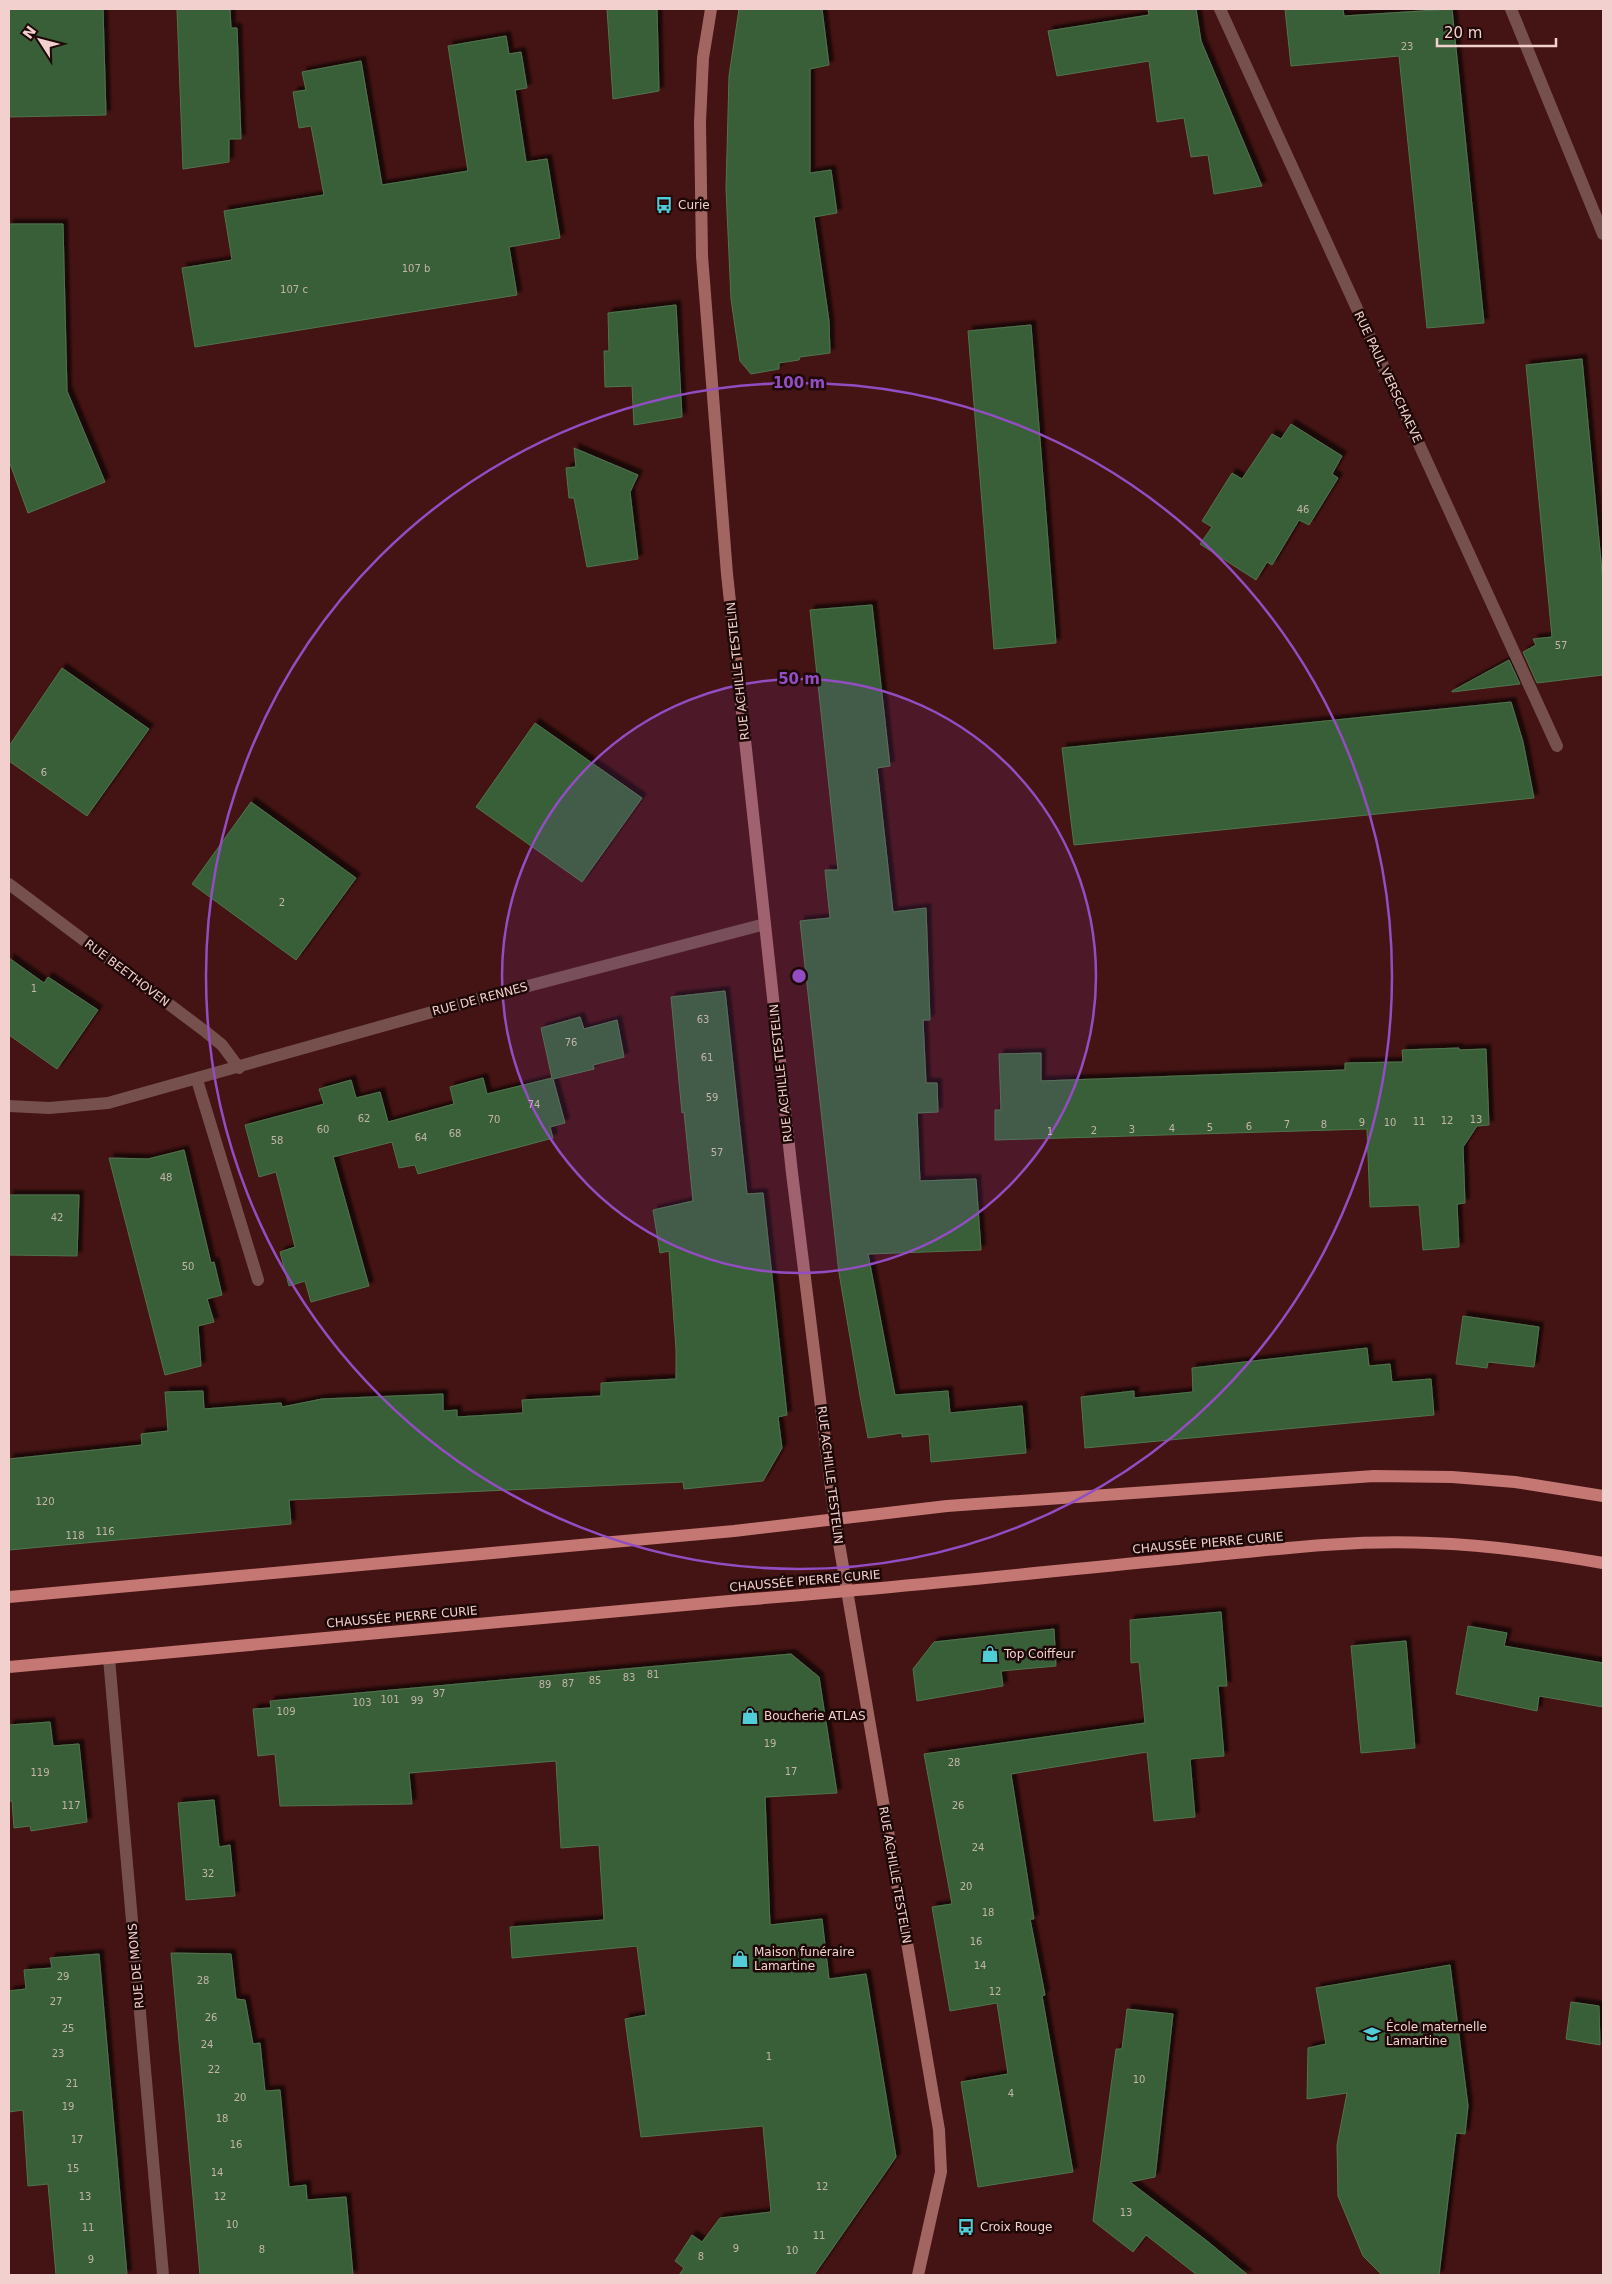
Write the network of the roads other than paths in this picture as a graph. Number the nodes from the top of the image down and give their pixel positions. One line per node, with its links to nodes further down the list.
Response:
1 (711, 9): 7 (street, RUE ACHILLE TESTELIN)
2 (1220, 9): 5 (street, RUE PAUL VERSCHAEVE)
3 (1510, 9): 4 (street)
4 (1603, 234)
5 (1557, 746)
6 (9, 884): 8 (street, RUE BEETHOVEN)
7 (765, 924): 8 (street, RUE DE RENNES); 13 (street, RUE ACHILLE TESTELIN)
8 (239, 1068): 9 (street, RUE DE RENNES)
9 (197, 1080): 10 (street, RUE DE RENNES); 11 (street)
10 (9, 1106)
11 (258, 1280)
12 (1603, 1496): 13 (main road)
13 (835, 1520): 15 (street, RUE ACHILLE TESTELIN); 16 (main road)
14 (1603, 1563): 15 (main road, CHAUSSÉE PIERRE CURIE)
15 (846, 1592): 17 (main road, CHAUSSÉE PIERRE CURIE); 20 (street, RUE ACHILLE TESTELIN)
16 (9, 1597)
17 (109, 1658): 18 (main road, CHAUSSÉE PIERRE CURIE); 19 (street, RUE DE MONS)
18 (9, 1667)
19 (164, 2275)
20 (918, 2275)

